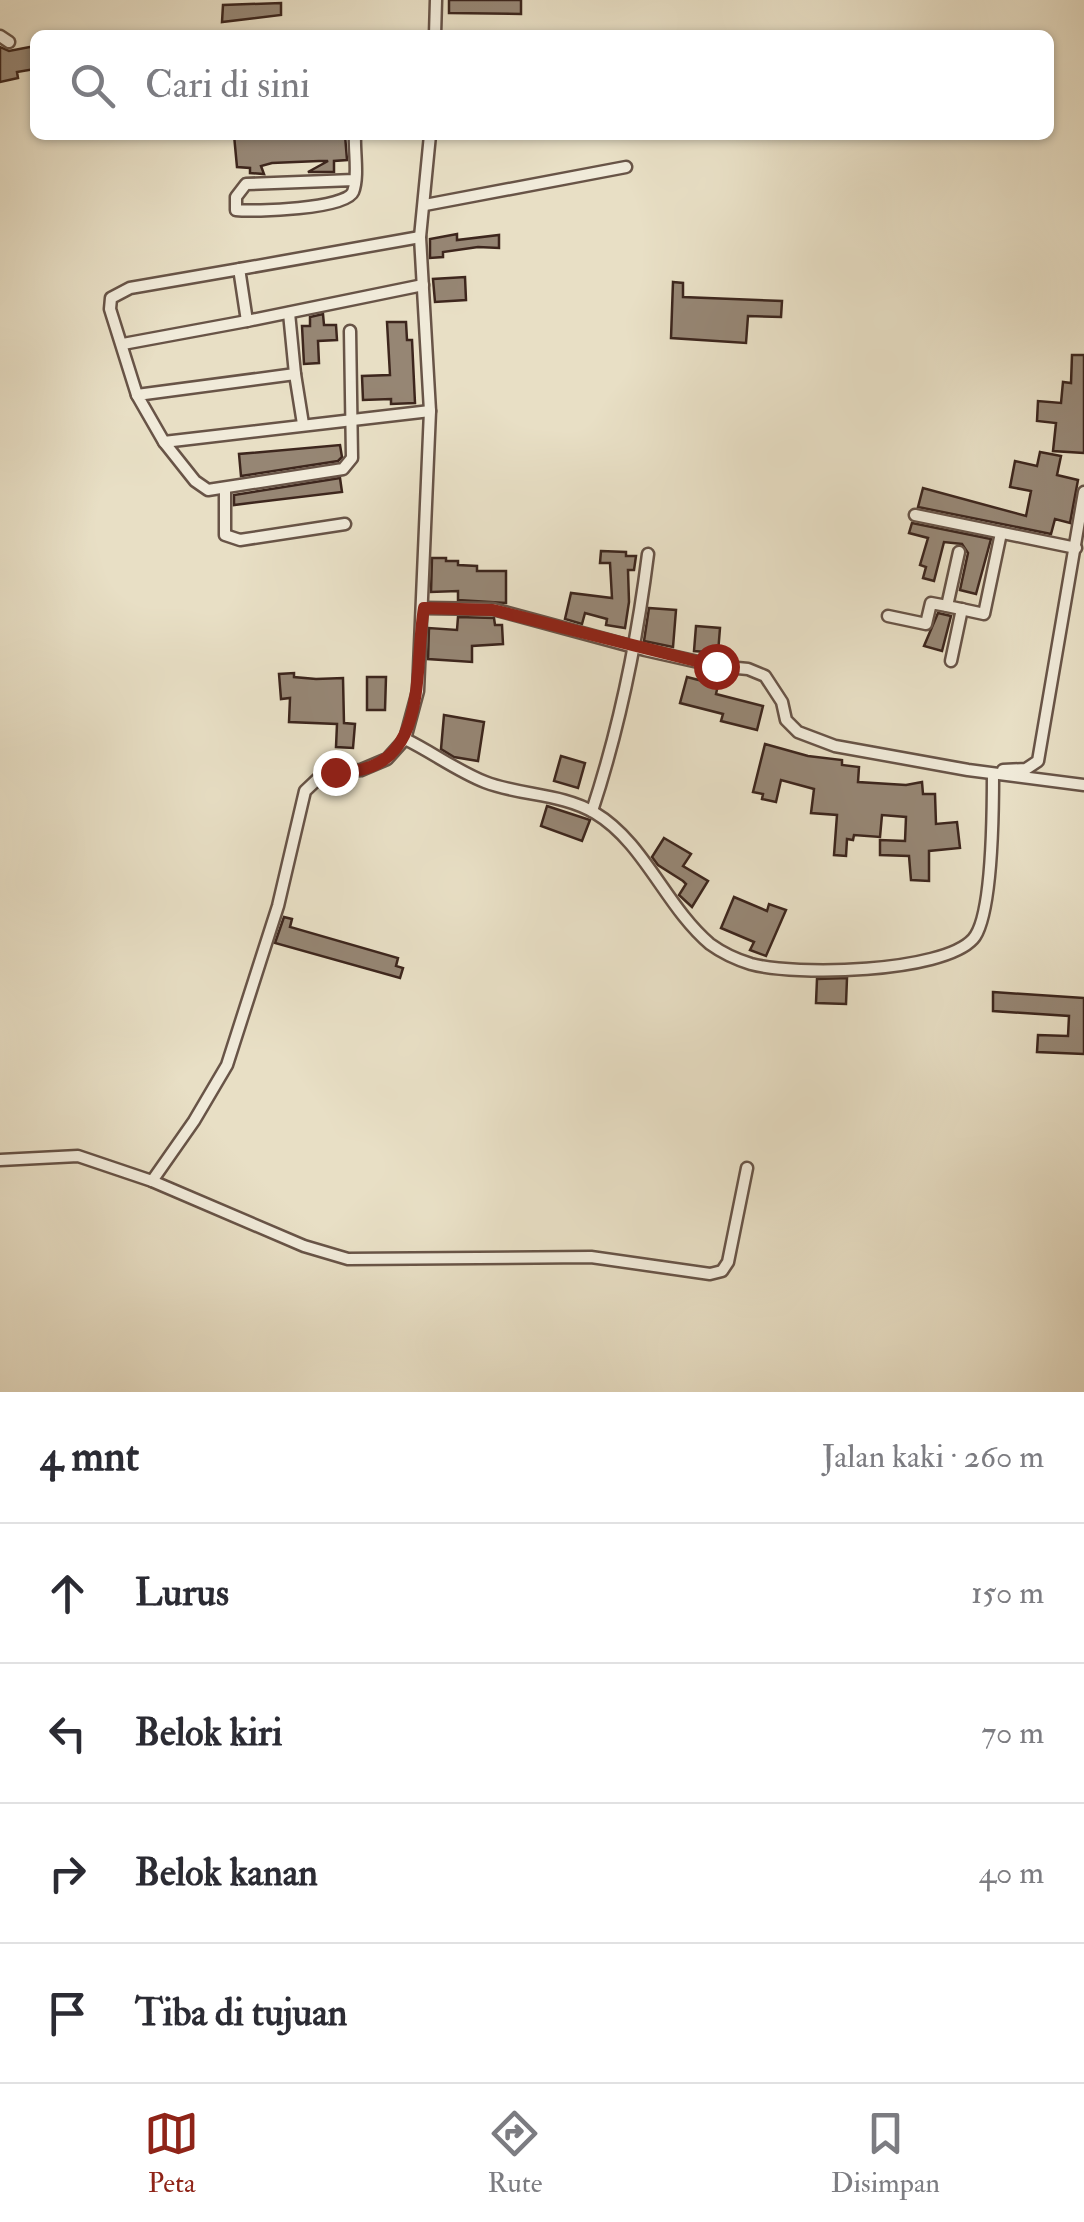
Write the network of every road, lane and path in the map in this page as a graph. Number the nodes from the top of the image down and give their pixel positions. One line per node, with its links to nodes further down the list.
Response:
1 (436, 0): 2 (street)
2 (435, 30)
3 (355, 140): 6 (street)
4 (430, 140): 7 (street)
5 (626, 167): 7 (street)
6 (354, 180): 6 (street)
7 (425, 205): 8 (street)
8 (420, 237): 9 (street); 10 (street)
9 (240, 268): 12 (street); 14 (street)
10 (423, 285): 11 (street); 17 (street)
11 (289, 313): 12 (street); 15 (street)
12 (246, 321): 14 (street)
13 (350, 331): 18 (street)
14 (123, 344): 16 (street)
15 (295, 374): 16 (street); 19 (street)
16 (137, 395): 20 (street)
17 (430, 411): 18 (street); 30 (street)
18 (353, 421): 19 (street); 21 (street)
19 (303, 424): 20 (street)
20 (164, 442): 21 (street)
21 (225, 488): 24 (street)
22 (1084, 492): 26 (street)
23 (915, 514): 25 (street)
24 (345, 524)
25 (1002, 533): 26 (street); 31 (street)
26 (1076, 548): 36 (street)
27 (959, 552): 29 (street)
28 (648, 554): 33 (street)
29 (947, 606): 31 (street); 32 (street)
30 (424, 608): 33 (street); 35 (street)
31 (962, 609): 34 (street)
32 (888, 616)
33 (636, 648): 36 (street); 38 (street)
34 (951, 661)
35 (404, 739): 38 (street); 41 (street)
36 (994, 774): 37 (street); 38 (street)
37 (1084, 785)
38 (592, 811)
39 (0, 1160): 41 (street)
40 (747, 1168): 41 (street)
41 (152, 1180)

